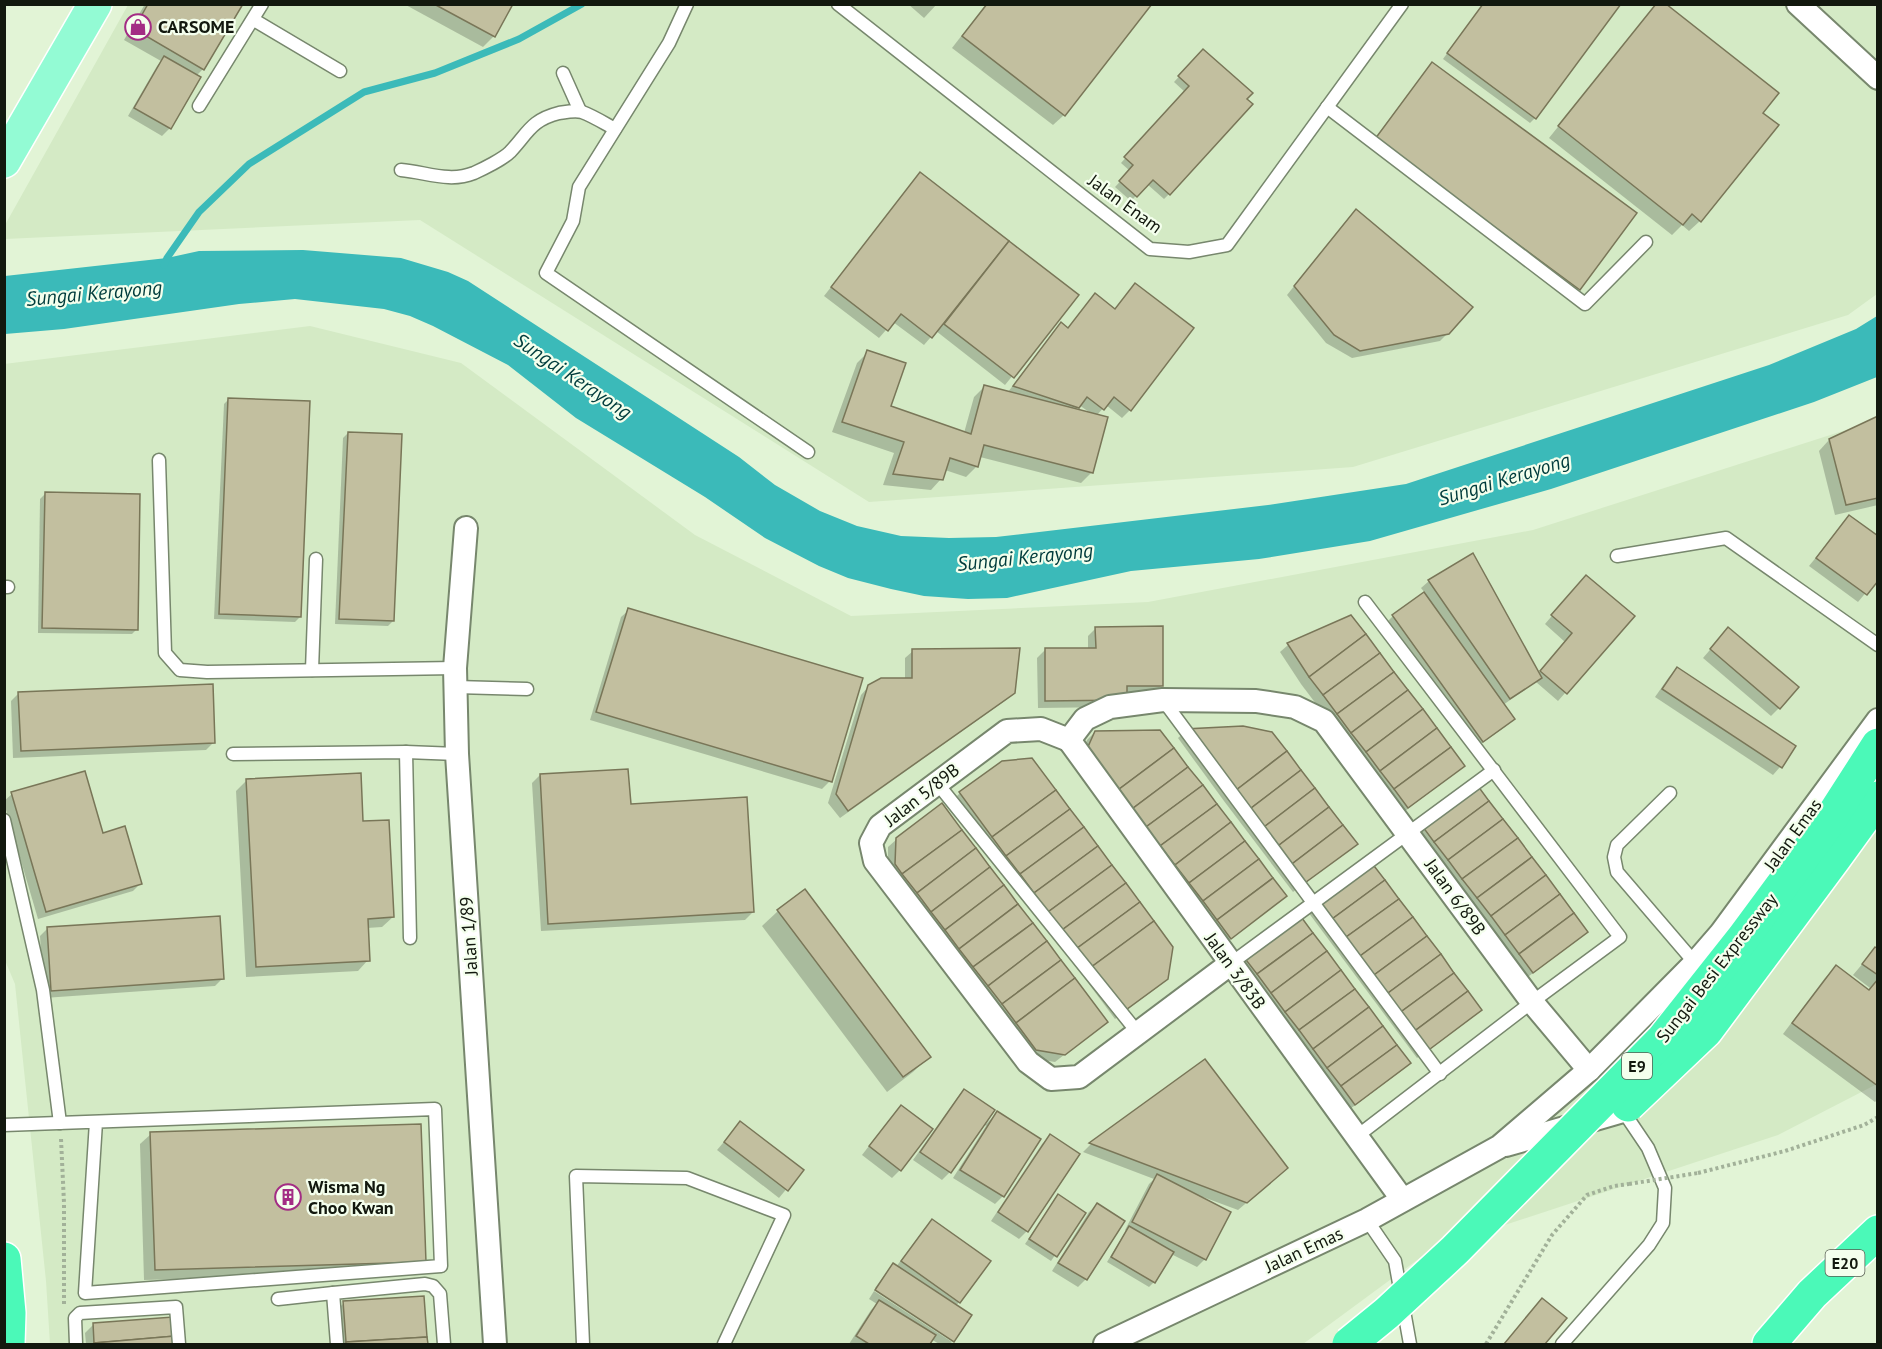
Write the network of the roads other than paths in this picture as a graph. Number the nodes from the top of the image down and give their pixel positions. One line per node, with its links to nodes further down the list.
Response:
1 (95, 4): 16 (main road)
2 (262, 4): 8 (lane)
3 (687, 4): 15 (lane)
4 (838, 4): 13 (lane, Jalan Enam)
5 (1385, 4): 7 (lane)
6 (1798, 4): 11 (street)
7 (1399, 8): 13 (lane, Jalan Enam)
8 (254, 20): 9 (lane); 12 (lane)
9 (340, 71)
10 (563, 73): 14 (lane)
11 (1878, 78)
12 (199, 106)
13 (1327, 107): 18 (lane)
14 (580, 111): 15 (lane); 17 (lane)
15 (615, 129): 19 (lane)
16 (4, 161)
17 (401, 170)
18 (1646, 242)
19 (808, 452)
20 (159, 460): 26 (lane)
21 (466, 528): 27 (street, Jalan 1/89)
22 (1617, 556): 25 (lane)
23 (316, 559): 26 (lane)
24 (1365, 602): 36 (lane)
25 (1878, 645)
26 (312, 670): 27 (lane)
27 (455, 678): 28 (lane); 35 (street, Jalan 1/89)
28 (526, 689)
29 (1163, 700): 31 (street); 42 (street, Jalan 6/89B); 43 (lane)
30 (1878, 720): 45 (street, Jalan Emas)
31 (1069, 740): 37 (street, Jalan 5/89B); 46 (street, Jalan 3/83B)
32 (1878, 745): 72 (highway, Sungai Besi Expressway / E9, bridge)
33 (406, 752): 34 (lane); 35 (lane); 44 (lane)
34 (233, 754)
35 (457, 754): 68 (street, Jalan 1/89)
36 (1494, 770): 42 (lane); 47 (lane)
37 (937, 783): 48 (lane); 48 (street, Jalan 5/89B)
38 (1670, 793): 45 (lane)
39 (1878, 798): 73 (highway, Sungai Besi Expressway / E9, bridge)
40 (1878, 815): 51 (street, Jalan Emas)
41 (4, 820): 53 (lane)
42 (1408, 833): 43 (lane); 47 (street, Jalan 6/89B)
43 (1312, 904): 46 (lane); 49 (lane)
44 (410, 938)
45 (1695, 963): 50 (street, Jalan Emas)
46 (1230, 964): 48 (street, Jalan 5/89B); 55 (street, Jalan 3/83B)
47 (1532, 1002): 49 (lane); 50 (street, Jalan 6/89B)
48 (1138, 1033)
49 (1440, 1074): 55 (lane)
50 (1596, 1079): 51 (lane); 56 (street, Jalan Emas)
51 (1623, 1111): 56 (street, Jalan Emas); 75 (lane)
52 (96, 1122): 52 (lane); 53 (lane)
53 (60, 1123): 54 (lane)
54 (4, 1125)
55 (1356, 1137): 57 (street, Jalan 3/83B)
56 (1499, 1147): 57 (street, Jalan Emas)
57 (1402, 1200): 58 (street, Jalan Emas)
58 (1367, 1220): 71 (street, Jalan Emas); 74 (lane)
59 (1878, 1232): 76 (highway, E20)
60 (4, 1260): 63 (highway)
61 (333, 1293): 62 (lane); 66 (lane); 67 (lane)
62 (278, 1299)
63 (9, 1344)
64 (76, 1344): 65 (lane)
65 (179, 1344)
66 (337, 1344)
67 (444, 1344)
68 (495, 1344)
69 (583, 1344): 70 (lane)
70 (724, 1344)
71 (1105, 1344)
72 (1349, 1344)
73 (1376, 1344)
74 (1410, 1344)
75 (1562, 1344)
76 (1769, 1344)

